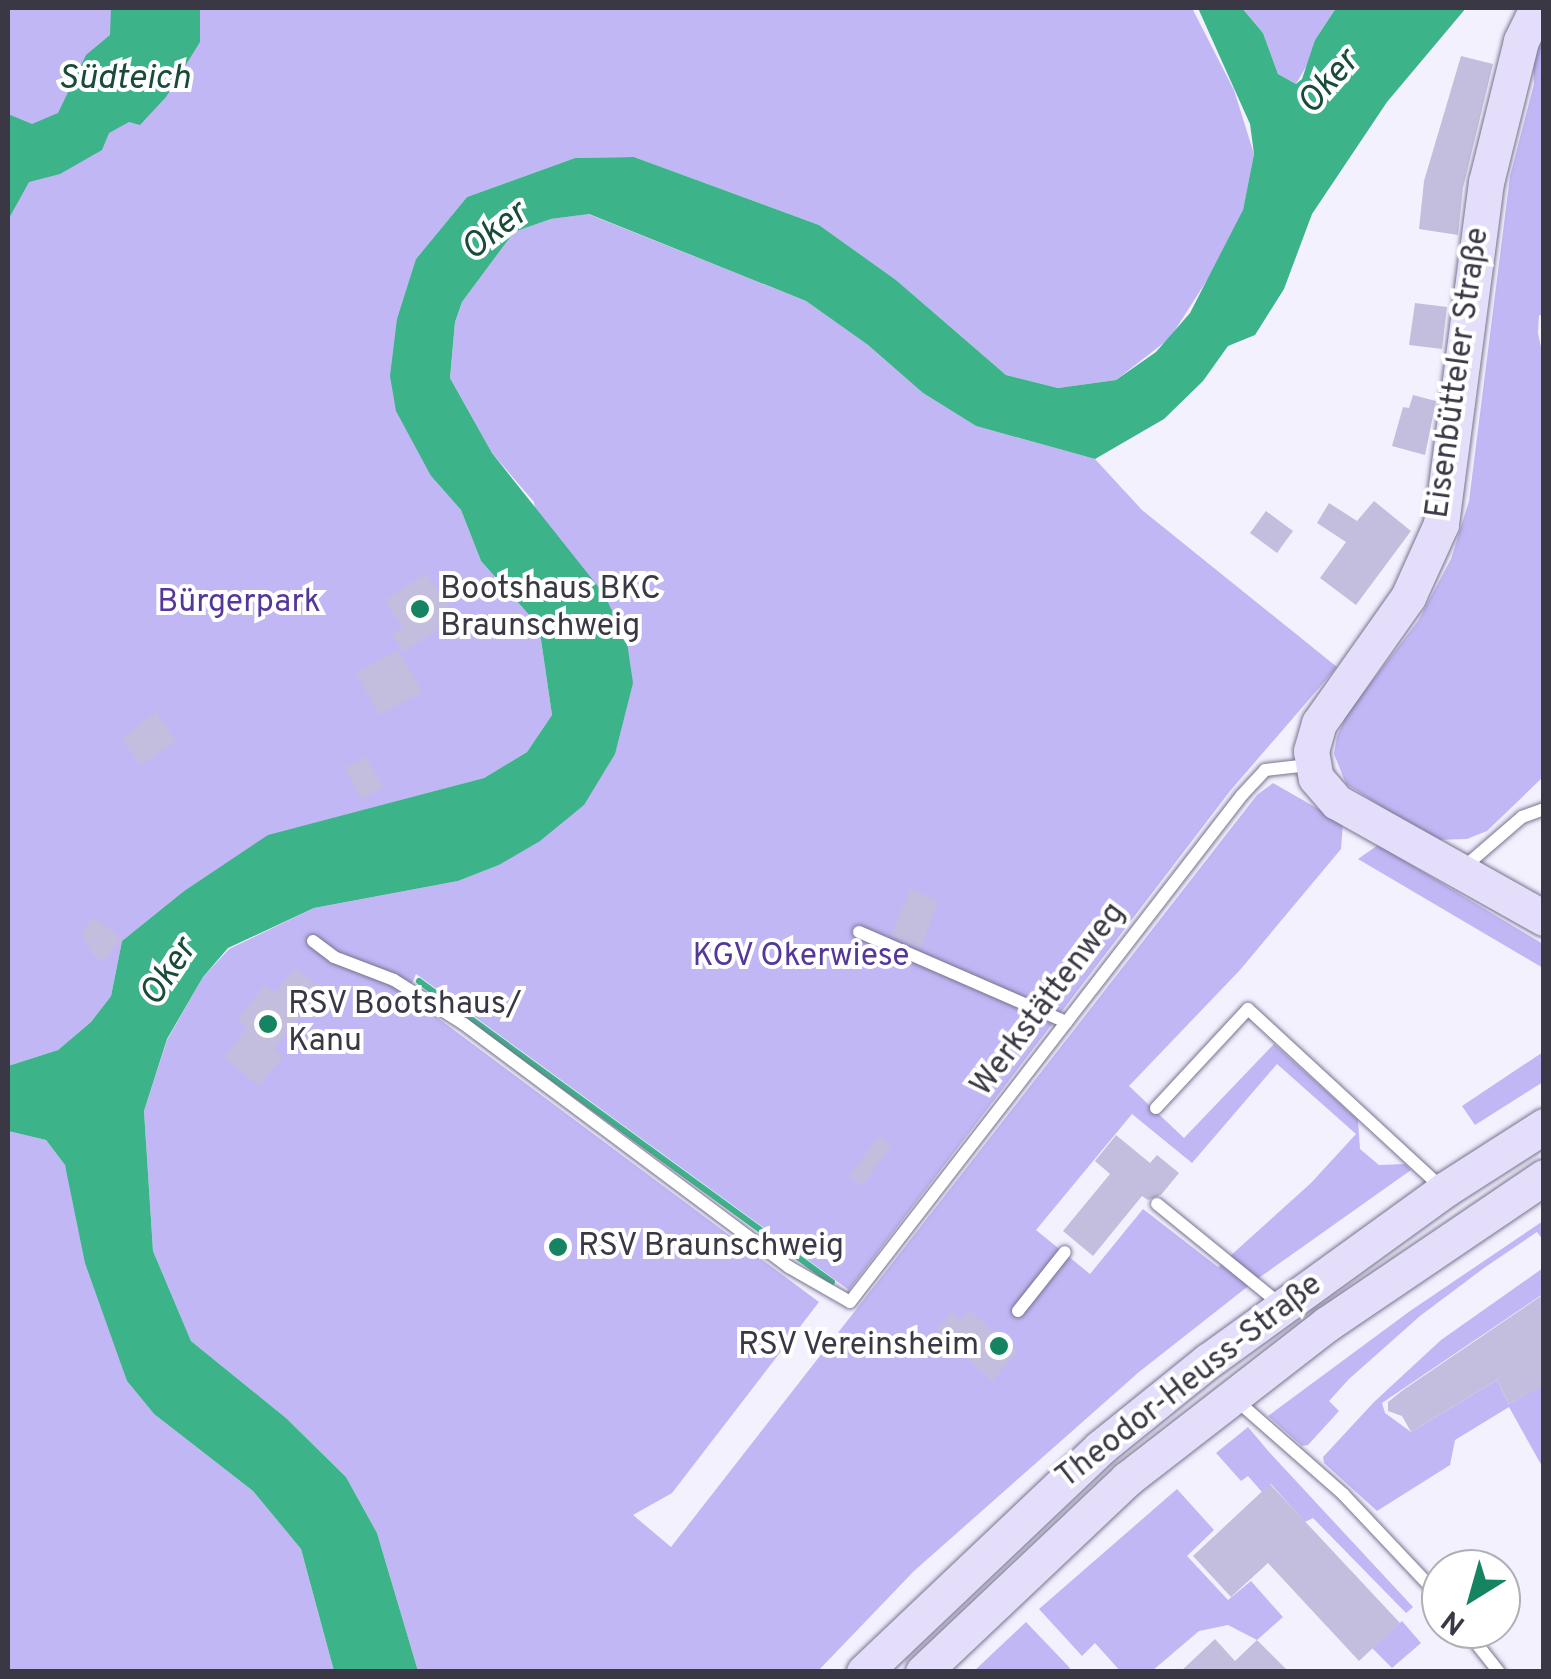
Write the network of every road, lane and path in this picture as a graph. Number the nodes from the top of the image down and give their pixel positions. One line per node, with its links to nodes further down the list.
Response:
1 (1538, 8): 2 (main road, Eisenbütteler Straße)
2 (1312, 765): 4 (main road); 8 (lane, Werkstättenweg)
3 (1544, 809): 4 (lane)
4 (1457, 873): 5 (main road)
5 (1544, 918)
6 (858, 932): 8 (lane)
7 (314, 941): 8 (lane, Werkstättenweg)
8 (1066, 1022)
9 (1156, 1108): 12 (lane)
10 (1544, 1126): 12 (main road, Theodor-Heuss-Straße)
11 (1544, 1177): 17 (main road, Theodor-Heuss-Straße)
12 (1444, 1190): 15 (main road, Theodor-Heuss-Straße)
13 (1157, 1204): 15 (lane)
14 (1066, 1252): 16 (lane)
15 (1282, 1305): 20 (main road, Theodor-Heuss-Straße)
16 (1018, 1311)
17 (1232, 1396): 18 (lane); 21 (main road, Theodor-Heuss-Straße)
18 (1421, 1577)
19 (1480, 1649): 22 (lane)
20 (864, 1672)
21 (922, 1672)
22 (1498, 1672)

